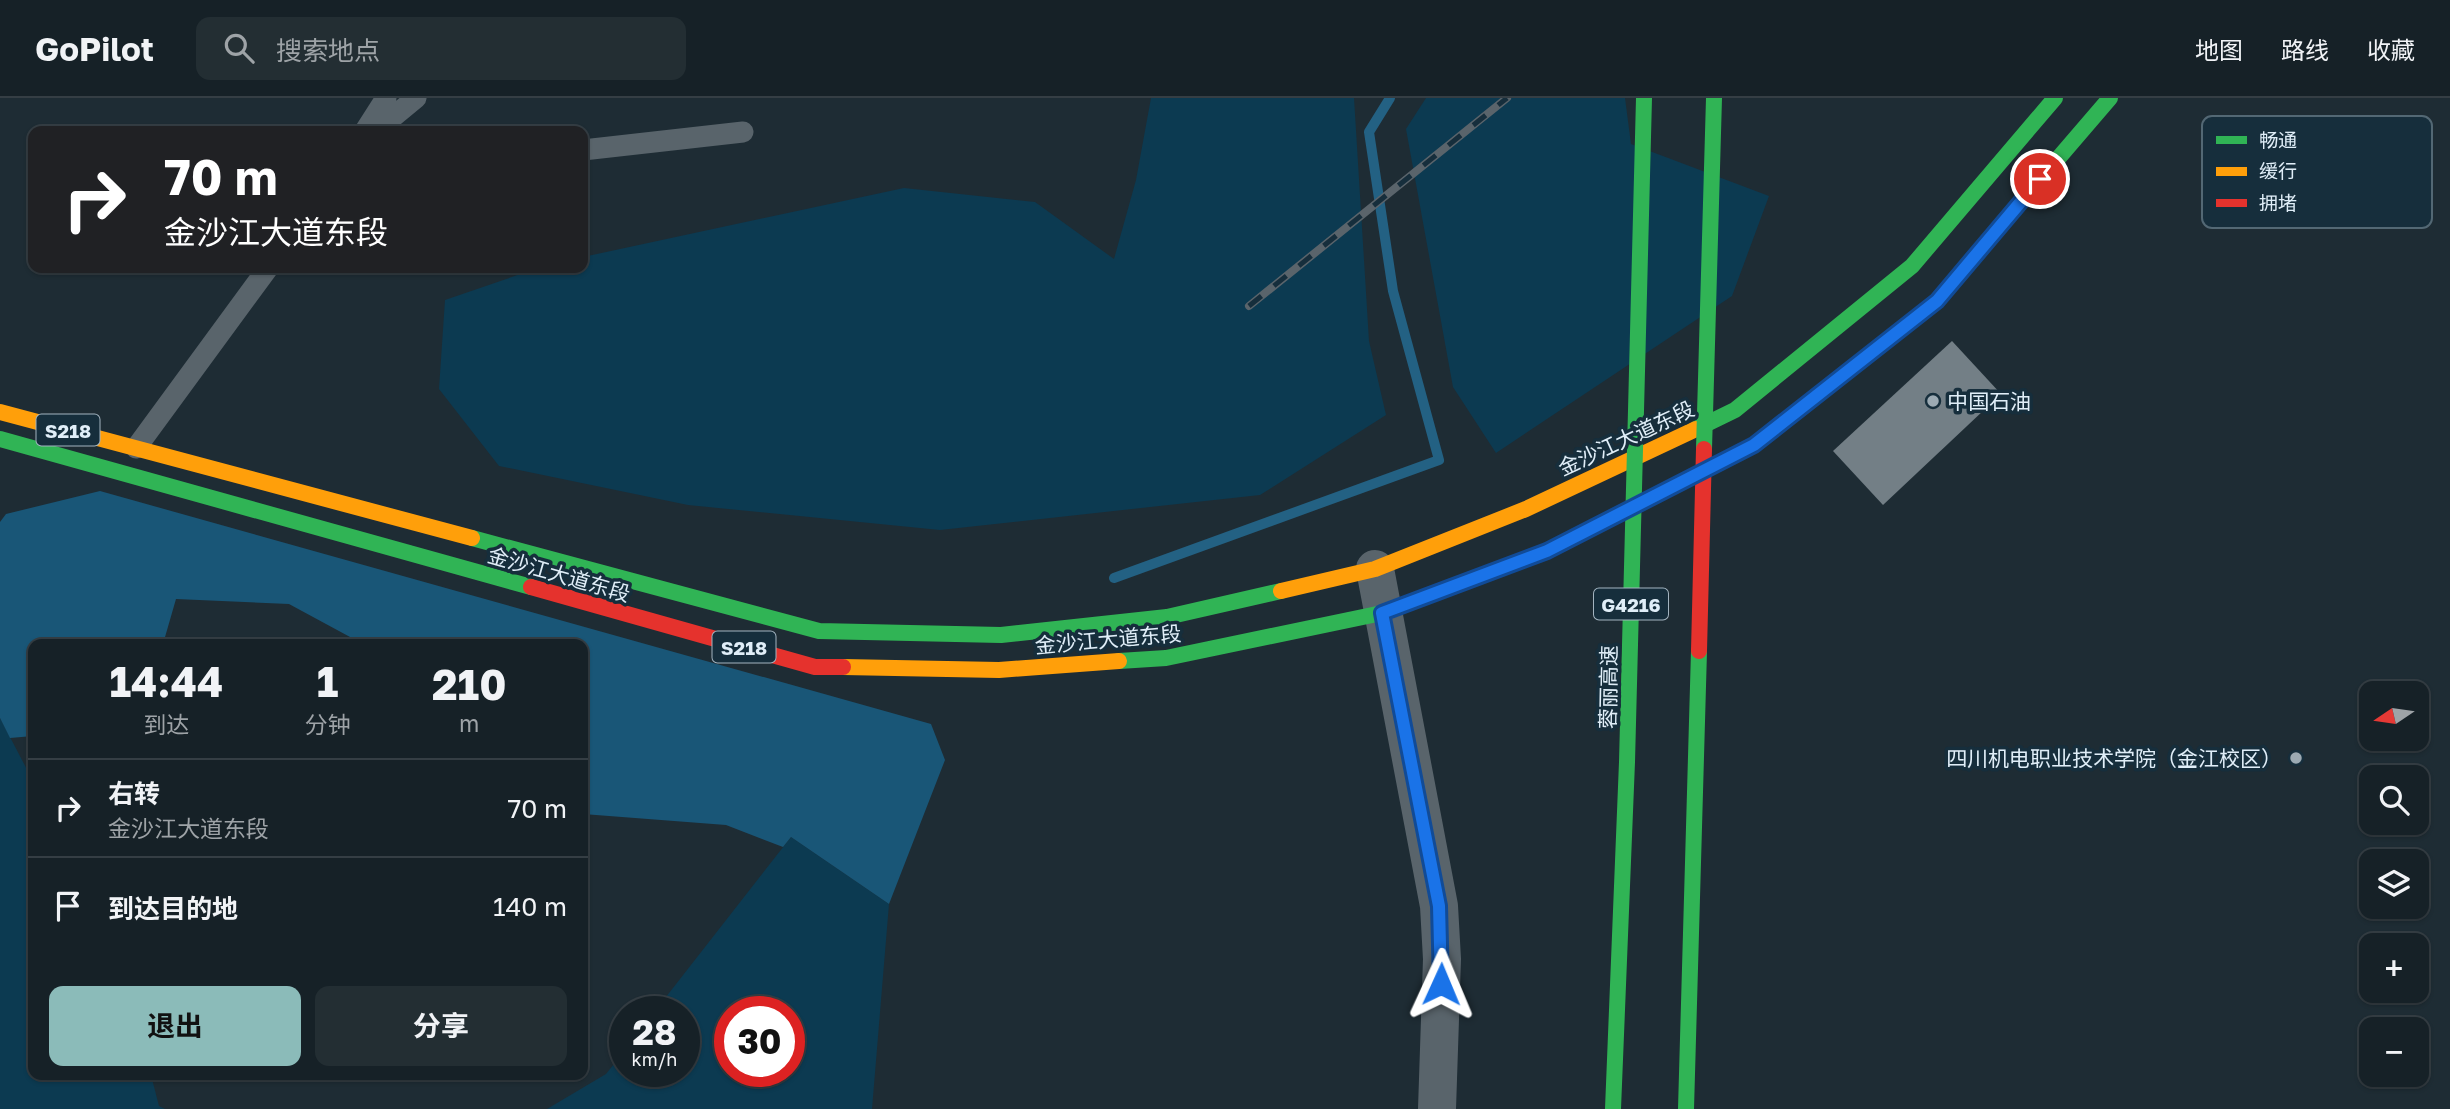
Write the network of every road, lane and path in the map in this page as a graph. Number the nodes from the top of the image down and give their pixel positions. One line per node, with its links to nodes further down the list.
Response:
1 (386, 98): 7 (lane)
2 (415, 98): 8 (lane)
3 (1644, 98): 18 (main road, 蓉丽高速 / G4216, bridge)
4 (1714, 98): 19 (main road, bridge)
5 (2055, 98): 15 (main road, 金沙江大道东段 / S218)
6 (2110, 98): 16 (main road, 金沙江大道东段 / S218)
7 (368, 126)
8 (382, 126)
9 (743, 132): 10 (lane)
10 (588, 149)
11 (264, 273): 14 (lane)
12 (0, 412): 14 (main road, 金沙江大道东段 / S218)
13 (0, 439): 16 (main road, 金沙江大道东段 / S218)
14 (136, 448): 15 (main road, 金沙江大道东段 / S218)
15 (1375, 569): 16 (street)
16 (1382, 613): 17 (street)
17 (1437, 1109)
18 (1613, 1109)
19 (1686, 1109)

